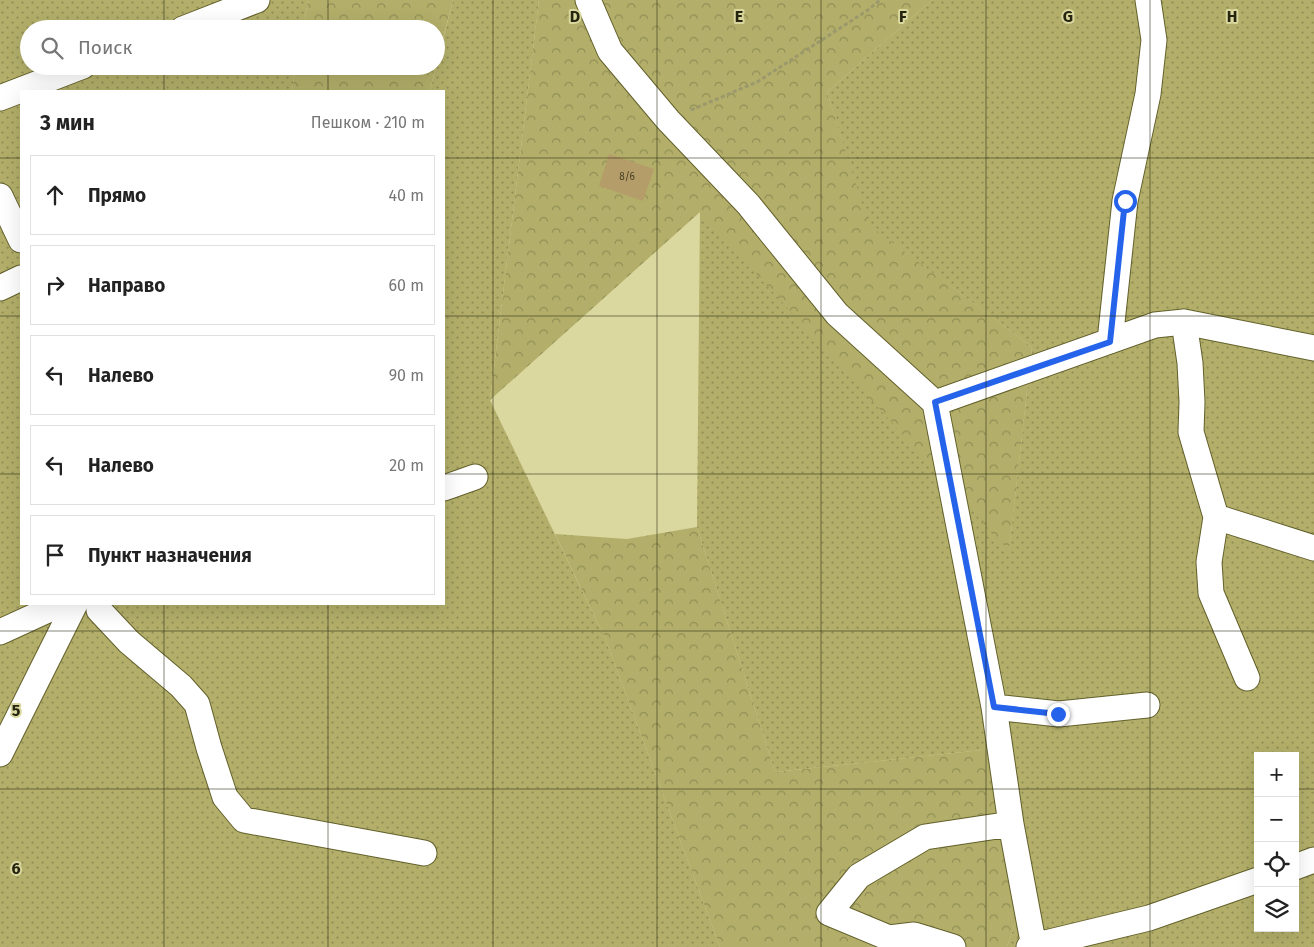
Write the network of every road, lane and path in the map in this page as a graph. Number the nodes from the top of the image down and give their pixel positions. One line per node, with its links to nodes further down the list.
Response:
1 (257, 0): 5 (street)
2 (588, 0): 10 (street)
3 (880, 0): 10 (path)
4 (1148, 0): 16 (street)
5 (205, 20)
6 (60, 75): 8 (street)
7 (20, 90): 9 (street)
8 (21, 90)
9 (0, 98)
10 (668, 120): 18 (street)
11 (0, 196): 12 (street)
12 (20, 238)
13 (20, 278): 14 (street)
14 (0, 288)
15 (1184, 322): 16 (street); 17 (street); 21 (street)
16 (1110, 342): 18 (street)
17 (1314, 348)
18 (935, 402): 29 (street)
19 (475, 477): 20 (street)
20 (445, 488)
21 (1216, 517): 22 (street); 27 (street)
22 (1314, 548)
23 (59, 605): 26 (street)
24 (74, 605): 30 (street)
25 (102, 606): 32 (street)
26 (0, 632)
27 (1247, 678)
28 (1147, 705): 29 (street)
29 (994, 707): 31 (street)
30 (0, 754)
31 (1011, 824): 36 (street); 38 (street)
32 (424, 853)
33 (1314, 860): 34 (street)
34 (1299, 866)
35 (1254, 881): 38 (street)
36 (953, 947)
37 (1029, 947): 38 (street)
38 (1034, 947)

